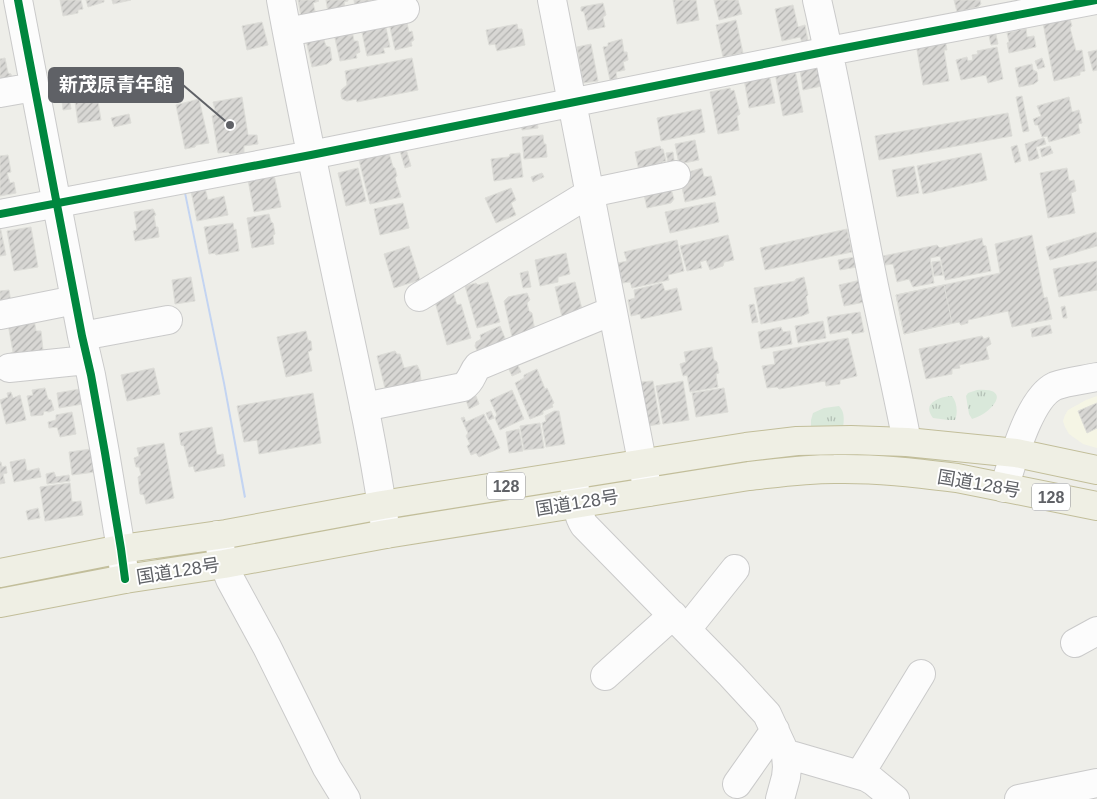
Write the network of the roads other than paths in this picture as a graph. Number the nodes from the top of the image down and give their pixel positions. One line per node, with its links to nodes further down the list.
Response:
1 (18, 0): 9 (street)
2 (281, 0): 7 (street)
3 (552, 0): 11 (street)
4 (817, 0): 8 (street)
5 (1096, 0): 8 (street)
6 (405, 9): 7 (street)
7 (287, 32): 12 (street)
8 (829, 51): 11 (street); 26 (street)
9 (34, 86): 10 (street); 15 (street)
10 (0, 93)
11 (572, 103): 12 (street); 14 (street)
12 (311, 154): 15 (street); 25 (street)
13 (676, 175): 14 (street)
14 (590, 193): 17 (street); 19 (street)
15 (57, 203): 16 (street); 18 (street)
16 (0, 214)
17 (419, 297)
18 (75, 300): 20 (street); 22 (street)
19 (612, 311): 25 (street); 28 (street)
20 (0, 315)
21 (168, 320): 22 (street)
22 (84, 348): 23 (street); 38 (street)
23 (9, 368)
24 (1097, 377): 27 (street)
25 (364, 407): 34 (street)
26 (907, 442): 27 (highway, 国道128号 / 128); 28 (highway, 国道128号 / 128)
27 (1016, 453): 29 (highway, 国道128号 / 128); 31 (street)
28 (642, 464): 30 (highway, 国道128号 / 128); 32 (street)
29 (1097, 470)
30 (574, 475): 33 (street); 34 (highway, 国道128号 / 128)
31 (1004, 488): 32 (highway, 国道128号 / 128); 35 (highway, 国道128号 / 128)
32 (648, 492): 33 (highway, 国道128号 / 128)
33 (577, 504): 36 (highway, 国道128号 / 128); 44 (street)
34 (382, 506): 36 (street); 37 (highway, 国道128号 / 128)
35 (1097, 506)
36 (386, 534): 39 (highway, 国道128号 / 128)
37 (217, 535): 38 (highway, 国道128号 / 128); 39 (street)
38 (121, 549): 41 (highway, 国道128号 / 128); 42 (street)
39 (224, 564): 42 (highway, 国道128号 / 128); 53 (street)
40 (735, 569): 44 (street)
41 (0, 573)
42 (125, 580): 43 (highway, 国道128号 / 128)
43 (0, 603)
44 (680, 622): 46 (street); 47 (street)
45 (921, 674): 49 (street)
46 (605, 676)
47 (774, 730): 48 (street); 51 (street)
48 (786, 755): 49 (street); 54 (street)
49 (860, 774): 52 (street)
50 (1097, 783): 55 (street)
51 (737, 784)
52 (886, 796)
53 (346, 799)
54 (780, 799)
55 (1019, 799)

